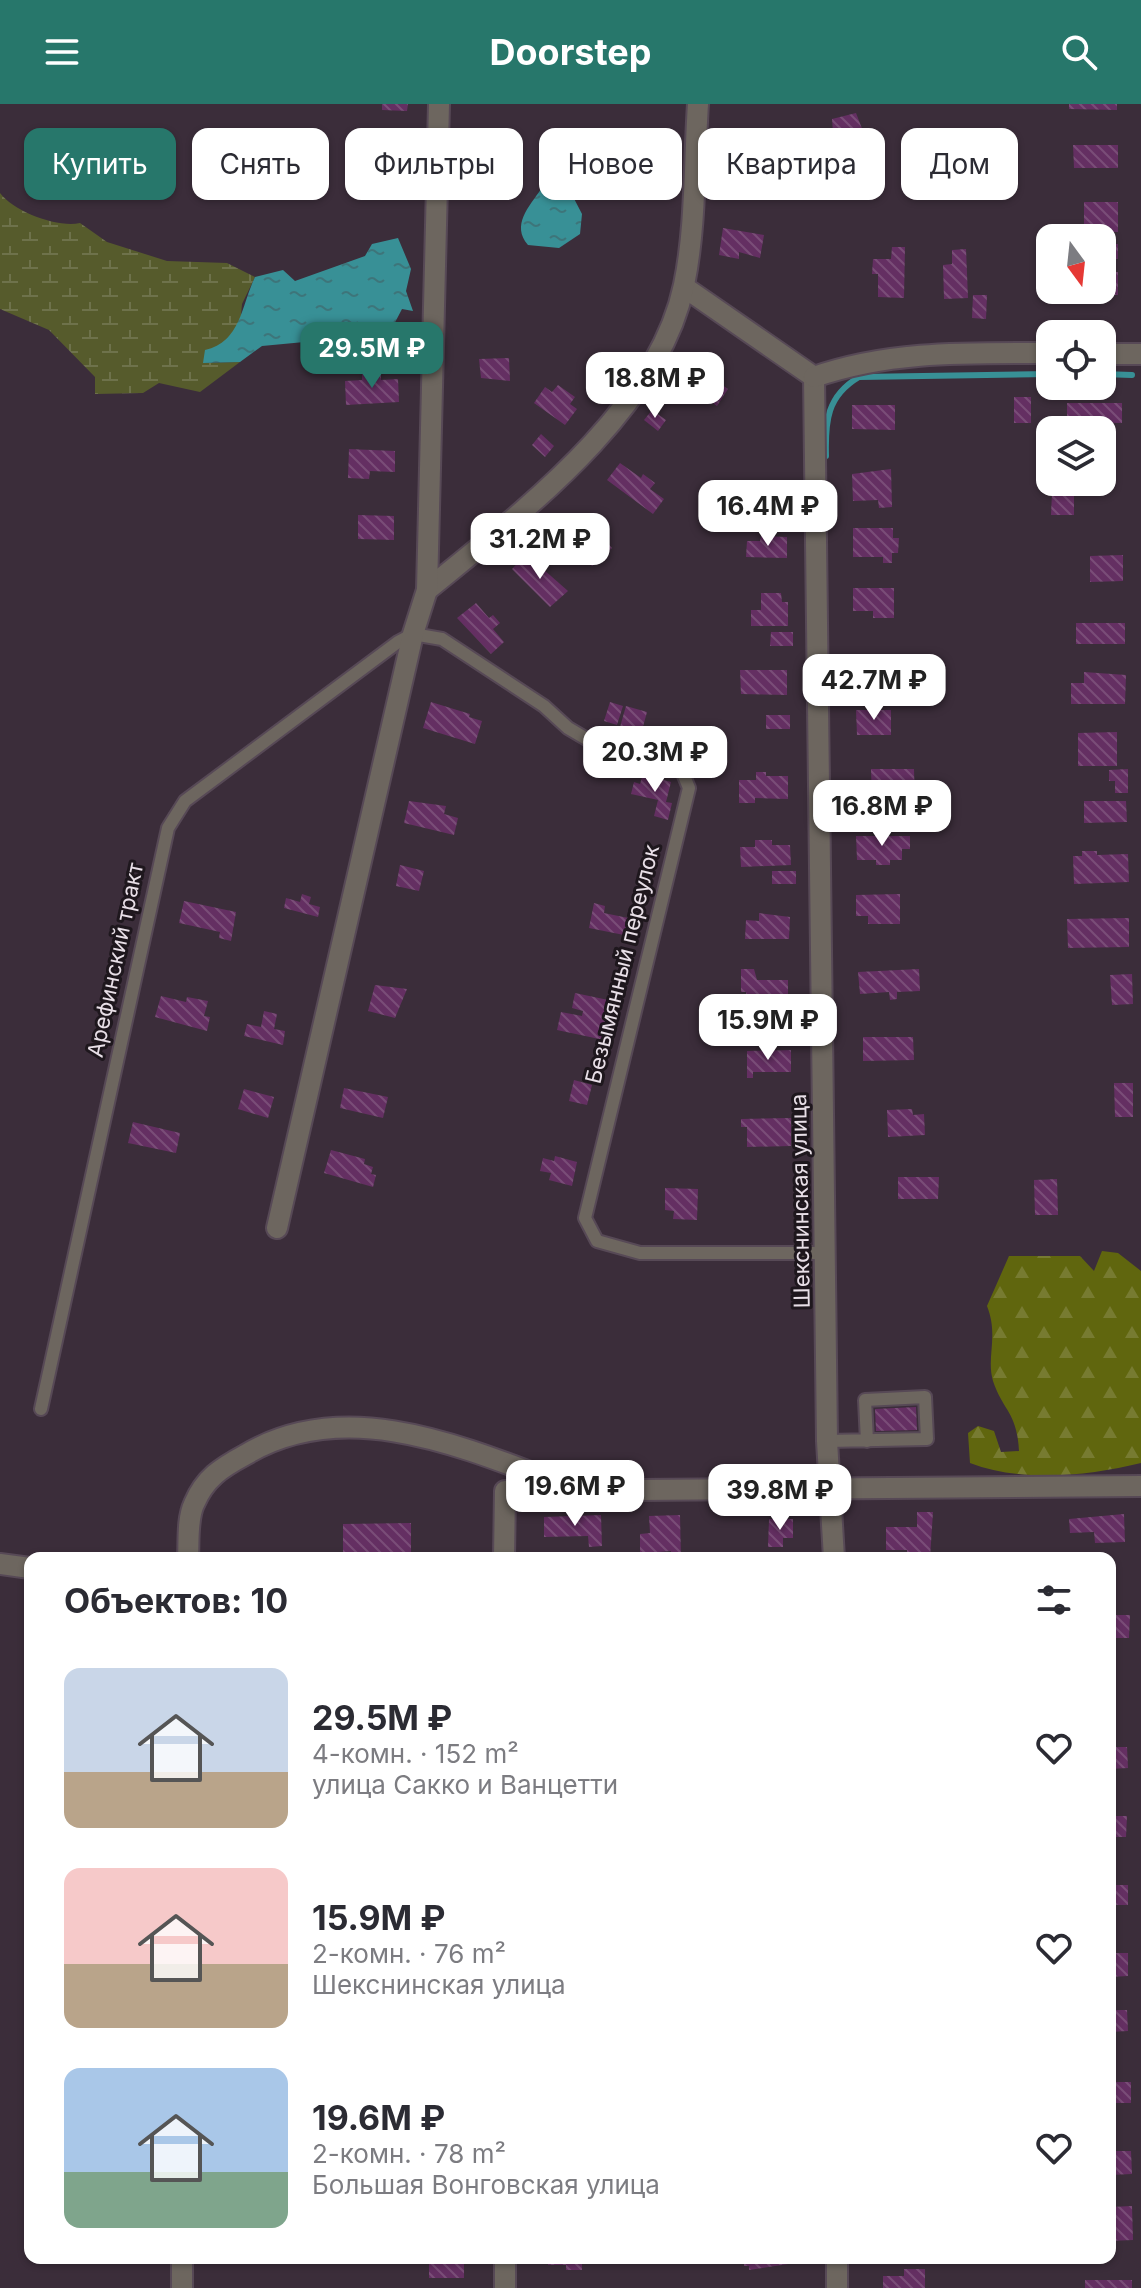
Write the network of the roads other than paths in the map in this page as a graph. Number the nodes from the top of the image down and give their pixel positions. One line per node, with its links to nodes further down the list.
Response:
1 (439, 104): 8 (street)
2 (698, 104): 3 (street)
3 (684, 287): 7 (street); 8 (street)
4 (1036, 353): 7 (street)
5 (1116, 354): 6 (street)
6 (1141, 354)
7 (814, 377): 11 (street, Шекснинская улица)
8 (427, 590): 9 (street)
9 (413, 634): 10 (street); 11 (lane, Безымянный переулок); 12 (lane, Арефинский тракт)
10 (277, 1228)
11 (825, 1253): 13 (street, Шекснинская улица)
12 (41, 1409)
13 (827, 1441): 14 (lane); 17 (street, Шекснинская улица)
14 (867, 1441): 14 (lane)
15 (1141, 1486): 17 (street)
16 (578, 1490): 17 (street); 18 (street); 19 (street)
17 (831, 1490): 20 (street, Шекснинская улица)
18 (188, 1552)
19 (504, 1552)
20 (834, 1552)
21 (0, 1564): 22 (street)
22 (24, 1567)
23 (182, 2264): 26 (street)
24 (505, 2264): 27 (street)
25 (837, 2264): 28 (street)
26 (182, 2288)
27 (505, 2288)
28 (837, 2288)

